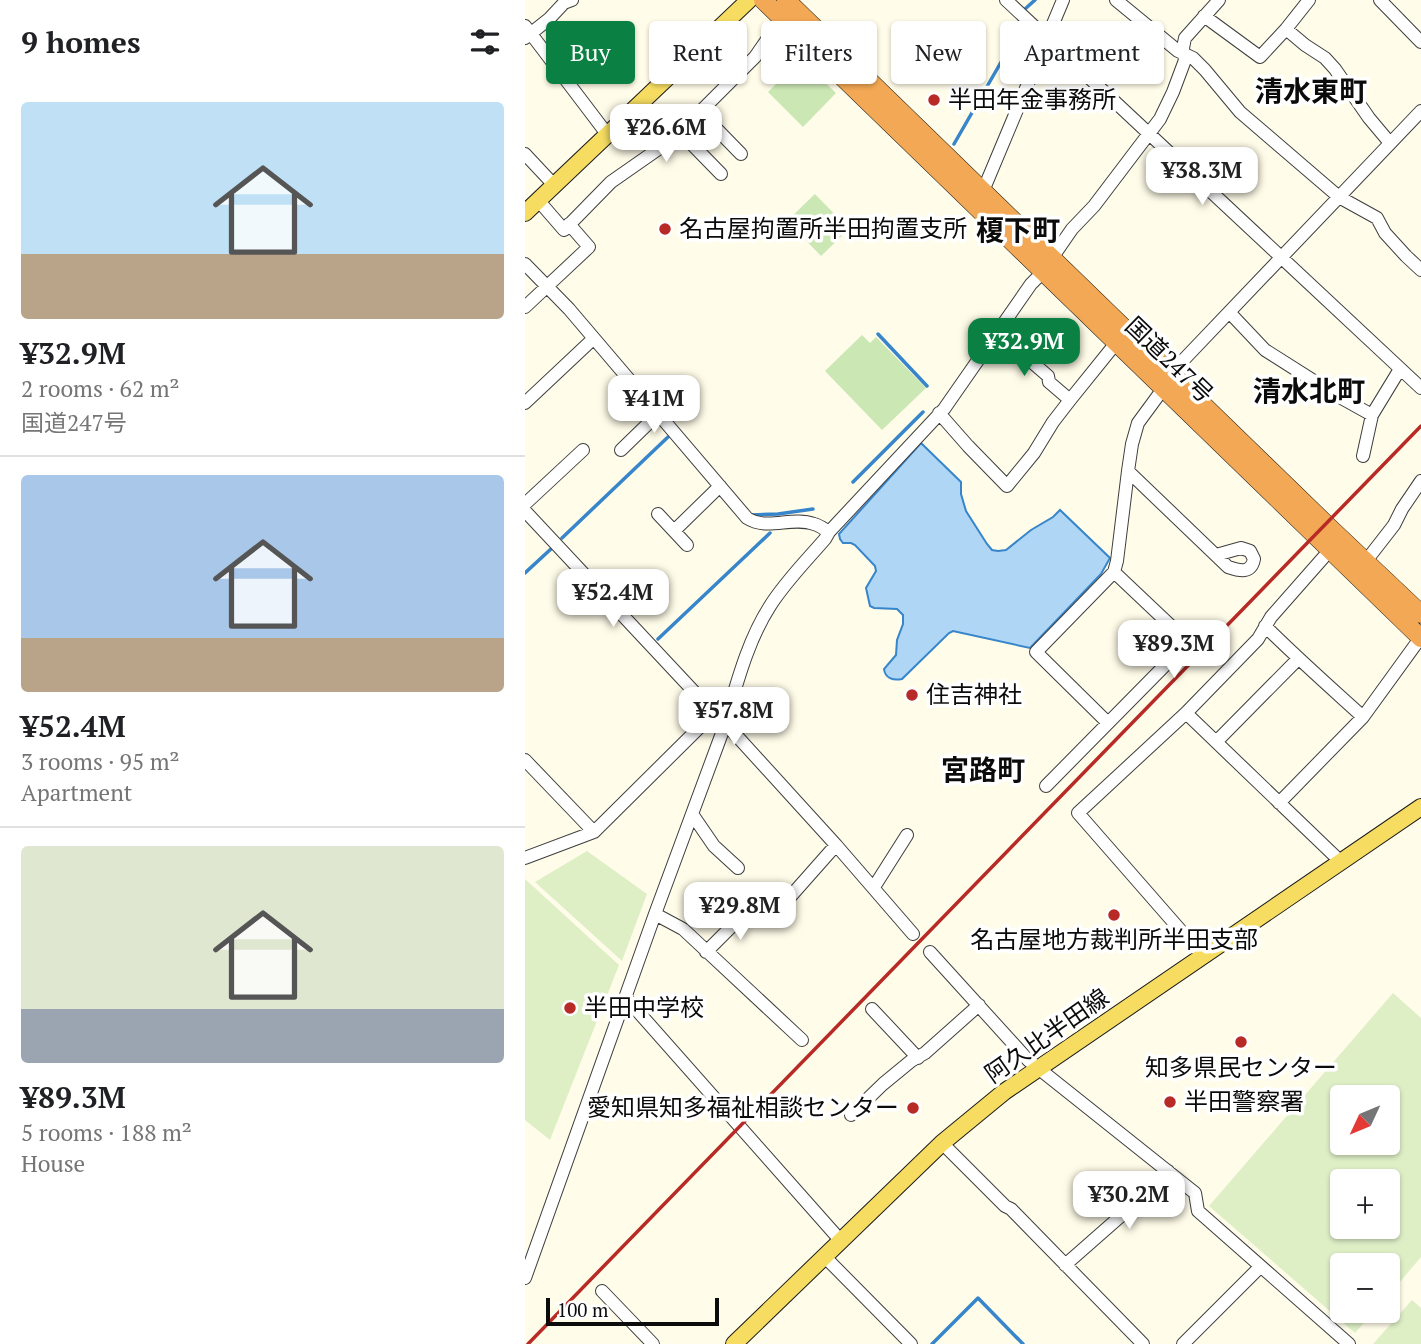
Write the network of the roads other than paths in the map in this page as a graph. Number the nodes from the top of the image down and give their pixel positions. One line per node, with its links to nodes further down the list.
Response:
1 (572, 0): 16 (street)
2 (749, 0): 24 (main road)
3 (763, 0): 12 (highway, 国道247号)
4 (786, 0): 31 (highway, 国道247号)
5 (1006, 0): 13 (street)
6 (1063, 0): 14 (street)
7 (1116, 0): 18 (street)
8 (1219, 0): 11 (street)
9 (1308, 0): 15 (street)
10 (1380, 0): 17 (street)
11 (1204, 16): 15 (street); 18 (street)
12 (784, 20): 22 (street); 38 (highway, 国道247号)
13 (1029, 21)
14 (1053, 21)
15 (1286, 29): 26 (street)
16 (527, 33): 24 (street)
17 (1421, 42)
18 (1184, 54): 25 (street); 32 (street)
19 (1027, 84): 31 (street)
20 (1096, 84): 25 (street)
21 (1421, 111): 26 (street)
22 (700, 112): 23 (street); 28 (street)
23 (680, 132): 29 (street); 35 (street)
24 (607, 134): 30 (main road)
25 (1149, 134): 36 (street); 38 (street)
26 (1390, 144): 32 (street)
27 (525, 154): 30 (street)
28 (741, 154)
29 (721, 174)
30 (554, 185): 33 (main road)
31 (983, 191): 38 (highway, 国道247号)
32 (1339, 197): 36 (street); 39 (street)
33 (538, 200): 34 (main road); 35 (street)
34 (525, 213)
35 (569, 224): 40 (street)
36 (1281, 259): 42 (street); 46 (street)
37 (525, 264): 40 (street)
38 (1047, 265): 43 (street); 45 (highway, 国道247号); 47 (highway, 国道247号)
39 (1421, 270)
40 (546, 287): 41 (street); 44 (street)
41 (525, 307)
42 (1230, 313): 47 (street); 53 (street)
43 (997, 332): 49 (street); 51 (street)
44 (593, 339): 50 (street); 52 (street)
45 (1116, 343): 47 (highway, 国道247号); 49 (street)
46 (1401, 369): 48 (street); 53 (street)
47 (1167, 381): 57 (street); 66 (highway, 国道247号); 68 (highway, 国道247号)
48 (1421, 388)
49 (1070, 400): 51 (street)
50 (525, 403)
51 (939, 413): 64 (street)
52 (658, 414): 55 (street); 59 (street)
53 (1372, 415): 56 (street)
54 (583, 450): 60 (street)
55 (621, 450)
56 (1363, 456)
57 (1128, 471): 67 (street); 69 (street)
58 (1421, 481): 68 (street)
59 (720, 486): 63 (street); 64 (street)
60 (525, 505)
61 (525, 511): 74 (street)
62 (658, 514): 63 (street)
63 (674, 531): 65 (street)
64 (829, 532): 77 (street)
65 (687, 545)
66 (1330, 550): 71 (street); 72 (highway, 国道247号)
67 (1216, 555)
68 (1366, 561): 70 (highway, 国道247号)
69 (1114, 572): 78 (street); 78 (street)
70 (1421, 614)
71 (1265, 626): 73 (street); 75 (street)
72 (1421, 637): 76 (street)
73 (1298, 659): 76 (street); 79 (street)
74 (714, 713): 77 (street); 85 (street)
75 (1186, 713): 79 (street); 98 (street)
76 (1363, 717): 82 (street)
77 (725, 723): 84 (street); 87 (street)
78 (1108, 723): 81 (street)
79 (1216, 742): 82 (street)
80 (525, 760): 85 (street)
81 (1046, 786)
82 (1279, 803): 89 (street)
83 (1421, 807): 89 (main road, 阿久比半田線)
84 (692, 814): 90 (street); 94 (street)
85 (594, 832): 88 (street)
86 (907, 835): 91 (street)
87 (836, 845): 91 (street); 92 (street)
88 (525, 858)
89 (1340, 861): 98 (main road, 阿久比半田線)
90 (738, 868)
91 (874, 887): 95 (street)
92 (790, 897)
93 (750, 908): 97 (street)
94 (655, 914): 97 (street); 99 (street)
95 (913, 934)
96 (930, 951): 100 (street)
97 (706, 952): 102 (street)
98 (1203, 956): 104 (main road, 阿久比半田線)
99 (626, 998): 108 (street); 112 (street)
100 (979, 1005): 103 (street); 104 (street)
101 (872, 1009): 103 (street)
102 (802, 1040)
103 (918, 1058): 105 (street)
104 (1039, 1068): 106 (main road, 阿久比半田線); 107 (street)
105 (851, 1115)
106 (942, 1143): 108 (main road, 阿久比半田線); 110 (street)
107 (1168, 1171): 110 (street); 111 (street)
108 (841, 1241): 109 (main road, 阿久比半田線)
109 (824, 1256): 115 (main road, 阿久比半田線); 116 (street)
110 (1065, 1265): 117 (street)
111 (1260, 1267): 118 (street); 119 (street)
112 (525, 1278)
113 (602, 1291): 114 (street)
114 (653, 1344)
115 (734, 1344)
116 (911, 1344)
117 (1143, 1344)
118 (1183, 1344)
119 (1349, 1344)

